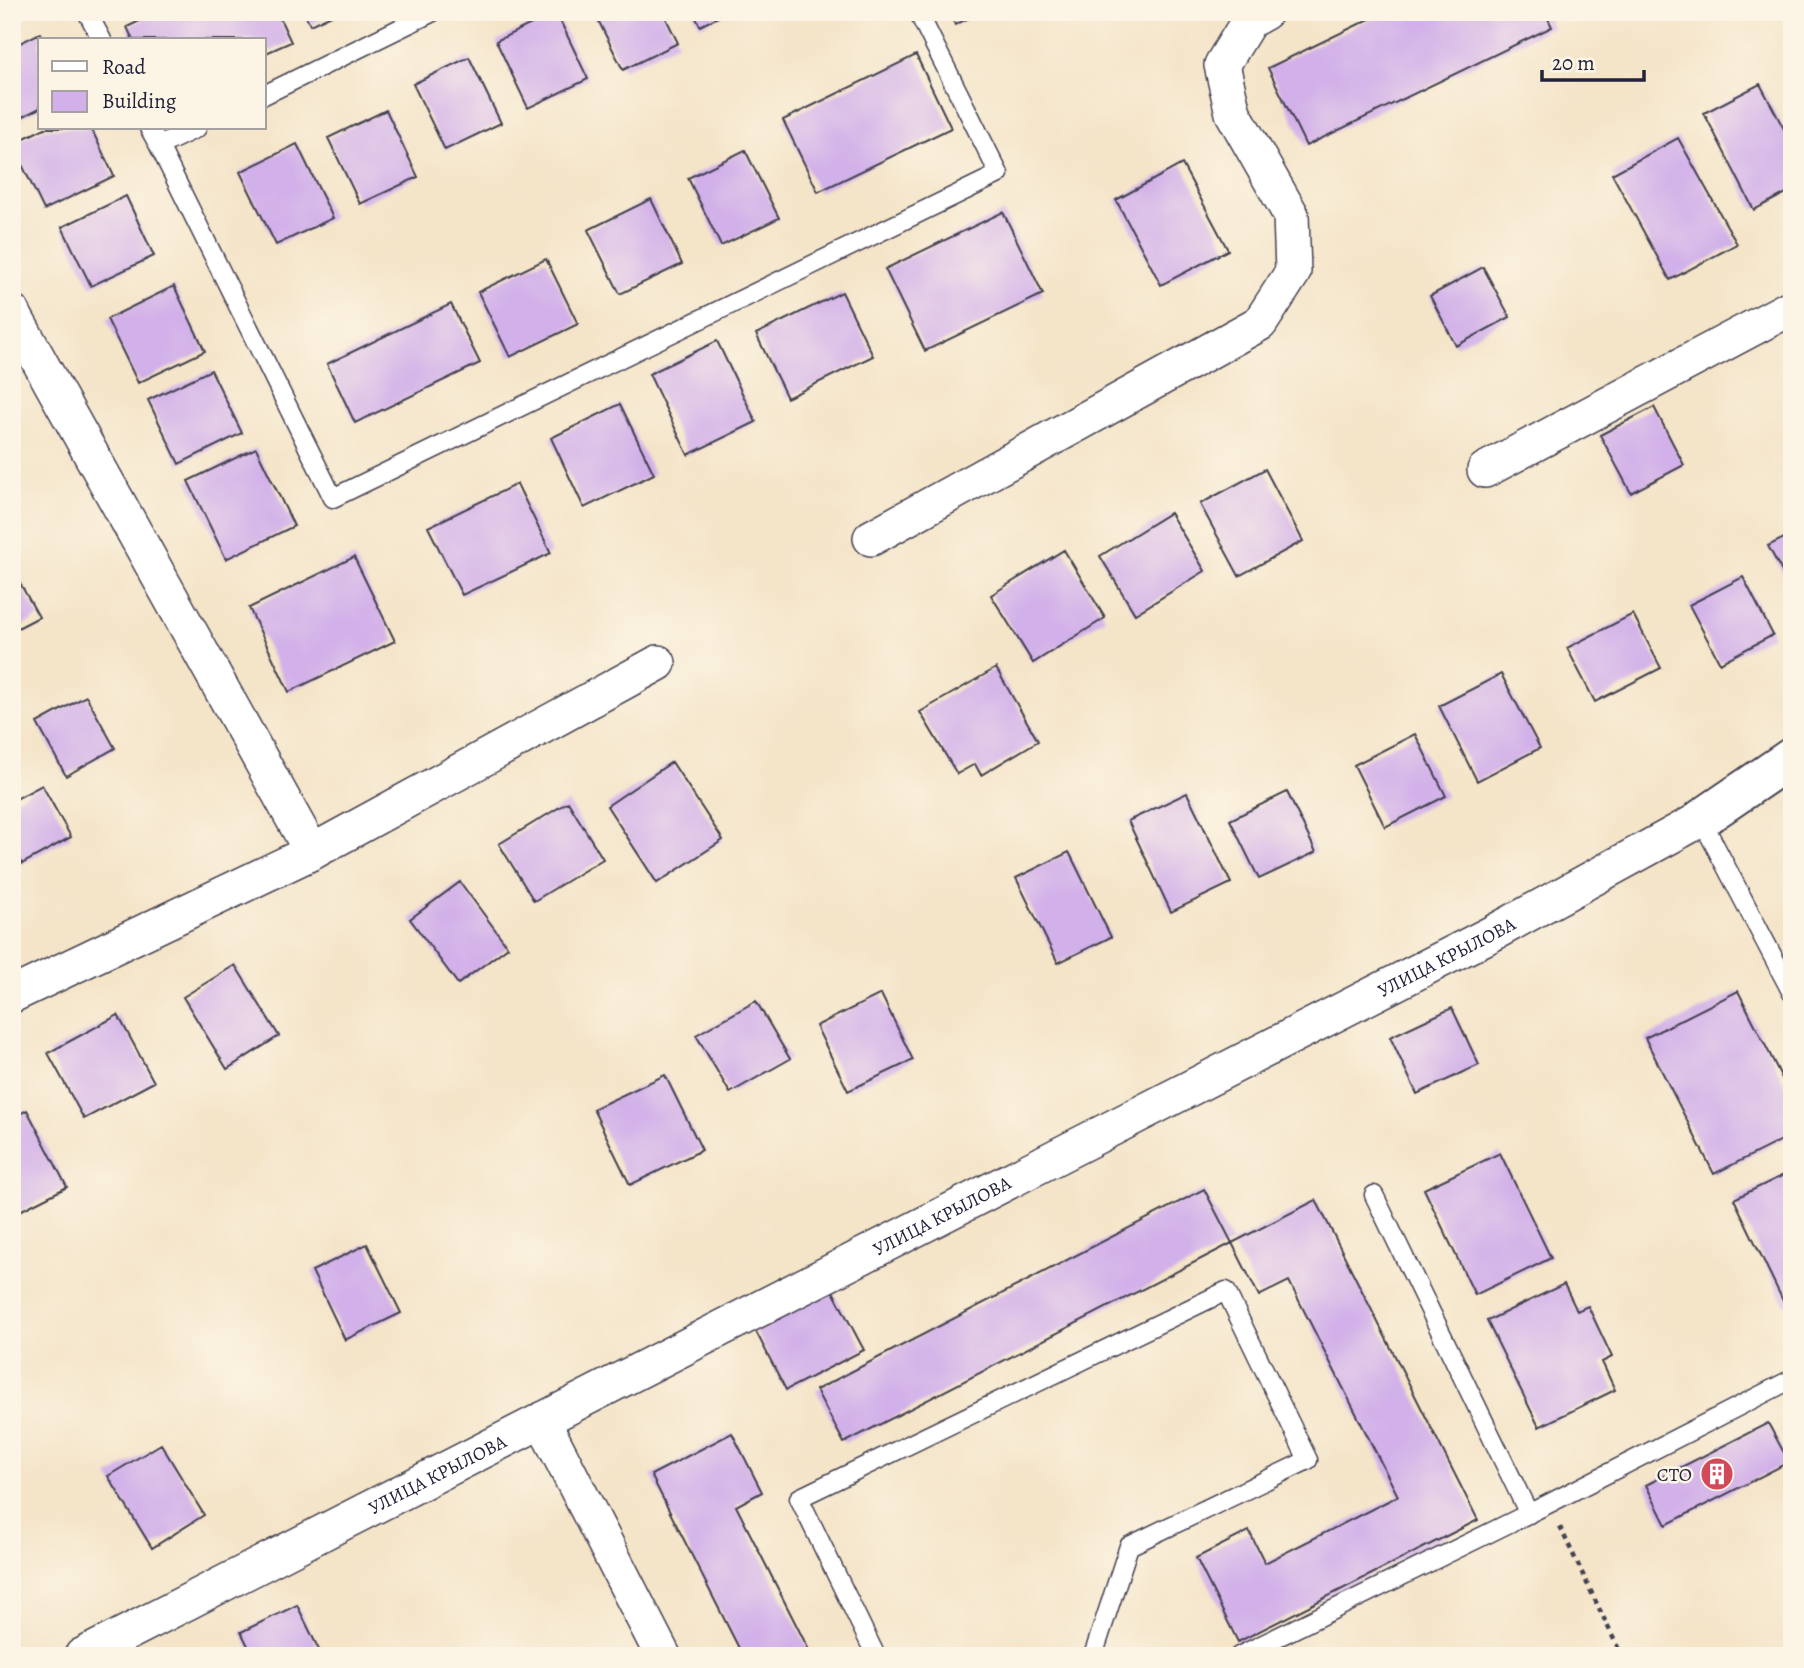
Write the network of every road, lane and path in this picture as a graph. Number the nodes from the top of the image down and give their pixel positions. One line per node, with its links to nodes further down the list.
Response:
1 (86, 12): 5 (lane)
2 (433, 12): 6 (lane)
3 (918, 12): 9 (lane)
4 (1265, 12): 13 (street)
5 (101, 38)
6 (266, 94)
7 (150, 130): 9 (lane)
8 (193, 130): 9 (lane)
9 (159, 146)
10 (1792, 307): 12 (street)
11 (12, 312): 17 (street)
12 (1485, 470)
13 (871, 538)
14 (658, 663): 17 (street)
15 (1792, 757): 16 (street, УЛИЦА КРЫЛОВА)
16 (1701, 819): 18 (lane); 22 (street, УЛИЦА КРЫЛОВА)
17 (312, 852): 19 (street)
18 (1792, 993)
19 (12, 995)
20 (1374, 1195): 24 (lane)
21 (1792, 1380): 23 (lane)
22 (542, 1420): 25 (street, УЛИЦА КРЫЛОВА); 26 (street)
23 (1548, 1504): 24 (lane); 30 (path)
24 (1529, 1514): 29 (lane)
25 (82, 1656)
26 (663, 1656)
27 (876, 1656): 28 (lane)
28 (1093, 1656)
29 (1239, 1656)
30 (1622, 1656)

